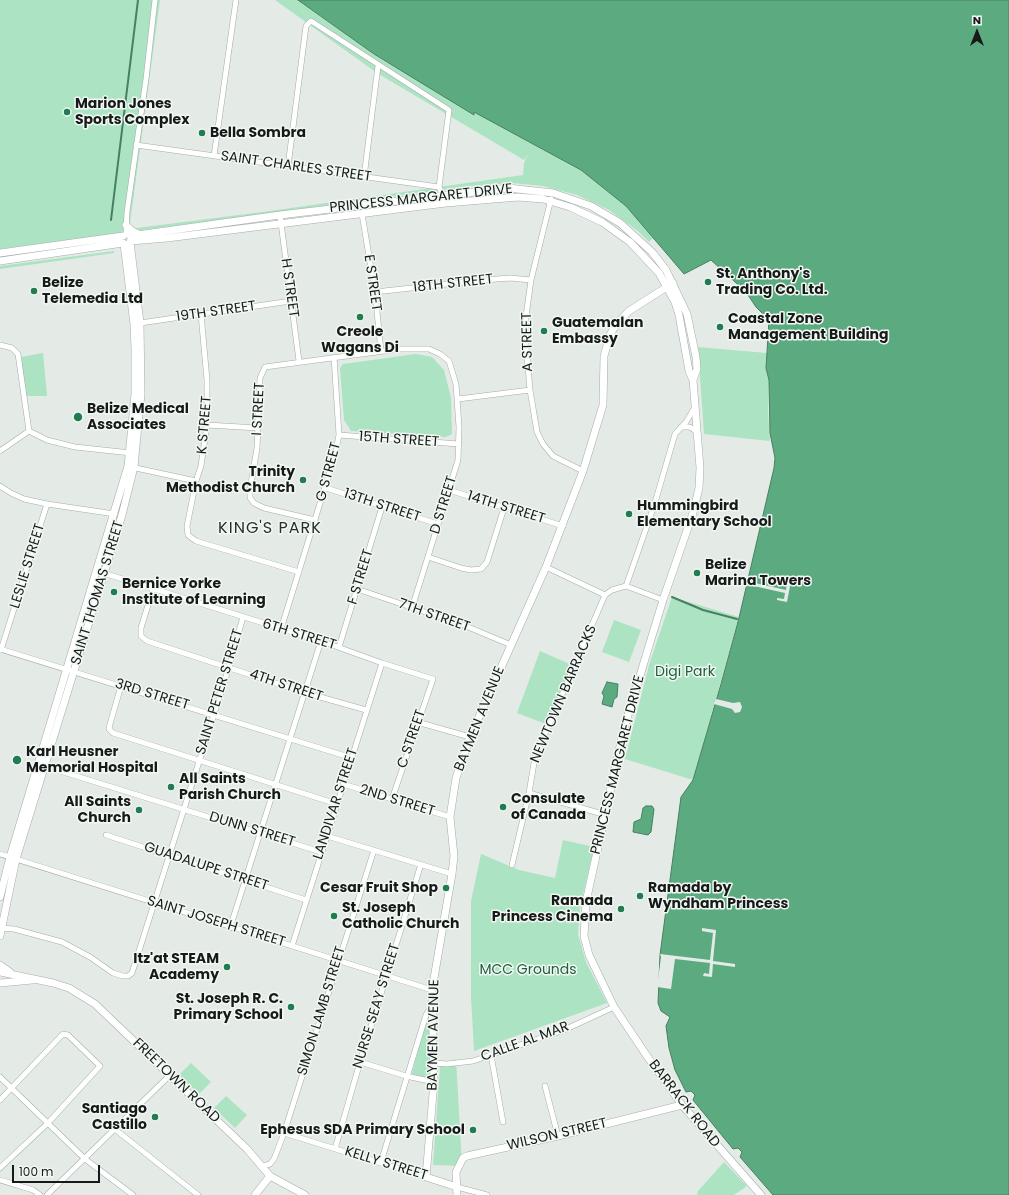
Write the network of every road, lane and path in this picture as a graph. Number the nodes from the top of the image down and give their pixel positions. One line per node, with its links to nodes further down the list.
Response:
1 (155, 0): 4 (street)
2 (236, 0): 5 (street)
3 (378, 66): 6 (street); 7 (street); 8 (street)
4 (136, 145): 5 (street, SAINT CHARLES STREET); 15 (street)
5 (214, 156): 6 (street, SAINT CHARLES STREET)
6 (288, 166): 7 (street, SAINT CHARLES STREET)
7 (364, 177): 8 (street, SAINT CHARLES STREET)
8 (439, 187): 10 (street)
9 (553, 192): 10 (main road, PRINCESS MARGARET DRIVE); 11 (street, A STREET); 22 (main road, PRINCESS MARGARET DRIVE)
10 (445, 200): 11 (main road, PRINCESS MARGARET DRIVE); 12 (main road, PRINCESS MARGARET DRIVE); 13 (main road, PRINCESS MARGARET DRIVE)
11 (550, 201): 20 (main road, PRINCESS MARGARET DRIVE); 21 (street, A STREET)
12 (362, 214): 14 (main road, PRINCESS MARGARET DRIVE); 23 (street, E STREET)
13 (280, 215): 14 (street, H STREET); 16 (main road, PRINCESS MARGARET DRIVE)
14 (280, 223): 17 (main road, PRINCESS MARGARET DRIVE); 25 (street, H STREET)
15 (126, 225): 16 (main road); 17 (street)
16 (140, 234): 17 (main road, PRINCESS MARGARET DRIVE)
17 (127, 239): 18 (main road, PRINCESS MARGARET DRIVE); 19 (main road, PRINCESS MARGARET DRIVE); 28 (main road, SAINT THOMAS STREET); 30 (main road, SAINT THOMAS STREET)
18 (0, 253)
19 (0, 261)
20 (659, 274): 22 (main road, PRINCESS MARGARET DRIVE); 24 (main road)
21 (531, 280): 23 (street, 18TH STREET); 35 (street, A STREET)
22 (670, 285): 24 (main road, BAYMEN AVENUE); 26 (main road, PRINCESS MARGARET DRIVE); 34 (main road, PRINCESS MARGARET DRIVE)
23 (375, 292): 31 (street, E STREET)
24 (652, 296): 26 (main road); 48 (main road, BAYMEN AVENUE)
25 (291, 301): 27 (street, 19TH STREET); 33 (street, H STREET)
26 (675, 302): 34 (main road, PRINCESS MARGARET DRIVE)
27 (201, 314): 28 (street, 19TH STREET); 38 (street, K STREET)
28 (140, 323): 30 (main road, SAINT THOMAS STREET)
29 (0, 345): 41 (street)
30 (138, 349): 46 (main road, SAINT THOMAS STREET)
31 (381, 351): 32 (street, I STREET); 36 (street, D STREET)
32 (334, 357): 33 (street, I STREET); 43 (street, G STREET)
33 (299, 361): 39 (street, I STREET)
34 (693, 380): 37 (main road, PRINCESS MARGARET DRIVE)
35 (530, 390): 36 (street); 48 (street, A STREET)
36 (458, 400): 44 (street, D STREET)
37 (695, 407): 40 (street); 42 (main road, PRINCESS MARGARET DRIVE)
38 (207, 425): 39 (street); 49 (street, K STREET)
39 (258, 428): 57 (street, I STREET)
40 (681, 428): 42 (street); 64 (street)
41 (29, 431): 45 (street); 46 (street)
42 (697, 432): 68 (main road, PRINCESS MARGARET DRIVE)
43 (339, 435): 44 (street, 15TH STREET); 51 (street, G STREET)
44 (459, 444): 52 (street, D STREET)
45 (0, 451)
46 (133, 453): 47 (main road, SAINT THOMAS STREET)
47 (131, 467): 49 (street); 56 (main road, SAINT THOMAS STREET); 62 (main road, SAINT THOMAS STREET)
48 (583, 470): 59 (main road, BAYMEN AVENUE)
49 (196, 481): 63 (street, K STREET)
50 (0, 486): 53 (street)
51 (326, 488): 54 (street, 13TH STREET); 57 (street, G STREET)
52 (449, 490): 55 (street, 14TH STREET); 58 (street, D STREET)
53 (47, 504): 56 (street); 75 (street, LESLIE STREET)
54 (382, 507): 58 (street, 13TH STREET); 66 (street, F STREET)
55 (504, 508): 59 (street, 14TH STREET); 60 (street)
56 (115, 514): 62 (main road, SAINT THOMAS STREET)
57 (315, 520): 63 (street, G STREET)
58 (438, 524): 60 (street, D STREET)
59 (563, 526): 61 (main road, BAYMEN AVENUE)
60 (428, 557): 69 (street, D STREET)
61 (546, 567): 67 (street); 73 (main road, BAYMEN AVENUE)
62 (100, 572): 65 (street, 6TH STREET); 78 (main road, SAINT THOMAS STREET)
63 (299, 572): 71 (street, G STREET)
64 (626, 586): 67 (street); 68 (street)
65 (153, 589): 70 (street, 6TH STREET); 77 (street, 4TH STREET)
66 (357, 589): 69 (street, 7TH STREET); 74 (street, F STREET)
67 (605, 595): 92 (street, NEWTOWN BARRACKS)
68 (663, 600): 96 (main road, PRINCESS MARGARET DRIVE)
69 (412, 608): 73 (street, 7TH STREET)
70 (243, 617): 71 (street, 6TH STREET); 77 (street, SAINT PETER STREET)
71 (281, 629): 72 (street, 6TH STREET)
72 (321, 641): 74 (street, 6TH STREET); 81 (street)
73 (511, 645): 85 (main road, BAYMEN AVENUE)
74 (339, 647): 76 (street, 6TH STREET)
75 (1, 650): 78 (street, 3RD STREET)
76 (382, 663): 79 (street, 6TH STREET); 82 (street, LANDIVAR STREET)
77 (229, 667): 81 (street, 4TH STREET); 83 (street, SAINT PETER STREET)
78 (70, 670): 80 (street, 3RD STREET); 89 (main road, SAINT THOMAS STREET); 105 (main road, SAINT THOMAS STREET)
79 (433, 679): 84 (street, C STREET)
80 (121, 686): 83 (street, 3RD STREET); 88 (street)
81 (306, 693): 82 (street, 4TH STREET); 86 (street)
82 (366, 710): 87 (street, LANDIVAR STREET)
83 (214, 714): 86 (street, 3RD STREET); 88 (street, SAINT PETER STREET)
84 (417, 722): 85 (street); 93 (street, C STREET)
85 (470, 737): 97 (main road, BAYMEN AVENUE)
86 (290, 740): 87 (street, 3RD STREET); 91 (street)
87 (352, 758): 90 (street, LANDIVAR STREET)
88 (199, 760): 91 (street); 95 (street, SAINT PETER STREET)
89 (44, 766): 95 (street, DUNN STREET); 105 (main road, SAINT THOMAS STREET)
90 (343, 784): 93 (street, 2ND STREET); 94 (street, LANDIVAR STREET)
91 (275, 785): 94 (street); 98 (street)
92 (529, 793): 96 (street); 107 (street, NEWTOWN BARRACKS)
93 (392, 799): 97 (street, 2ND STREET)
94 (336, 804): 100 (street, LANDIVAR STREET)
95 (184, 809): 98 (street, DUNN STREET); 104 (street, SAINT PETER STREET)
96 (606, 815): 126 (main road, PRINCESS MARGARET DRIVE)
97 (450, 817): 108 (main road, BAYMEN AVENUE)
98 (260, 833): 102 (street, DUNN STREET); 109 (street)
99 (106, 834): 104 (street, GUADALUPE STREET)
100 (327, 836): 101 (street); 102 (street, LANDIVAR STREET)
101 (374, 850): 106 (street); 117 (street, SIMON LAMB STREET)
102 (321, 852): 111 (street, LANDIVAR STREET)
103 (0, 854): 105 (street, SAINT JOSEPH STREET)
104 (170, 855): 109 (street, GUADALUPE STREET); 112 (street, SAINT PETER STREET)
105 (13, 858): 110 (main road, SAINT THOMAS STREET); 112 (street, SAINT JOSEPH STREET); 113 (main road, SAINT THOMAS STREET)
106 (421, 864): 108 (street); 121 (street, NURSE SEAY STREET)
107 (512, 865)
108 (452, 874): 124 (main road, BAYMEN AVENUE)
109 (245, 880): 111 (street, GUADALUPE STREET); 114 (street)
110 (0, 897)
111 (306, 900): 116 (street, LANDIVAR STREET)
112 (154, 904): 113 (street, SAINT PETER STREET); 114 (street, SAINT JOSEPH STREET)
113 (1, 928): 115 (main road, SAINT THOMAS STREET)
114 (230, 928): 116 (street, SAINT JOSEPH STREET)
115 (0, 936)
116 (292, 946): 117 (street, SAINT JOSEPH STREET)
117 (338, 959): 121 (street, SAINT JOSEPH STREET); 141 (street, SIMON LAMB STREET)
118 (0, 966): 120 (main road)
119 (0, 972): 120 (main road, FREETOWN ROAD)
120 (16, 974): 122 (main road, FREETOWN ROAD)
121 (386, 976): 124 (street, SAINT JOSEPH STREET); 128 (street, NURSE SEAY STREET)
122 (38, 980): 123 (main road, FREETOWN ROAD); 130 (main road, FREETOWN ROAD)
123 (0, 983)
124 (432, 990): 125 (main road, BAYMEN AVENUE)
125 (431, 1007): 129 (main road, BAYMEN AVENUE); 131 (street)
126 (614, 1007): 127 (street, CALLE AL MAR); 137 (main road, BARRACK ROAD)
127 (491, 1055): 129 (street, CALLE AL MAR); 138 (street)
128 (360, 1062): 131 (street); 143 (street, NURSE SEAY STREET)
129 (433, 1063): 133 (main road, BAYMEN AVENUE)
130 (169, 1076): 140 (street); 146 (main road, FREETOWN ROAD)
131 (406, 1076): 133 (street); 145 (street)
132 (0, 1077): 135 (street)
133 (434, 1082): 149 (main road, BAYMEN AVENUE)
134 (545, 1086): 142 (street)
135 (11, 1088): 136 (street); 139 (street); 139 (street)
136 (0, 1100)
137 (682, 1105): 142 (main road, WILSON STREET); 160 (main road, BARRACK ROAD)
138 (503, 1122)
139 (48, 1123): 144 (street); 147 (street)
140 (116, 1130): 144 (street); 155 (street)
141 (284, 1133): 143 (street, KELLY STREET); 146 (street, SIMON LAMB STREET)
142 (558, 1136): 151 (main road, WILSON STREET)
143 (335, 1149): 145 (street, KELLY STREET)
144 (85, 1159): 153 (street); 154 (street)
145 (380, 1162): 149 (street, KELLY STREET)
146 (263, 1166): 148 (main road, FREETOWN ROAD)
147 (0, 1168)
148 (270, 1176): 156 (main road); 157 (main road, FREETOWN ROAD)
149 (426, 1177): 151 (main road, KELLY STREET)
150 (0, 1180): 152 (street)
151 (457, 1187): 158 (main road, WILSON STREET); 159 (street, KELLY STREET)
152 (40, 1195)
153 (47, 1195)
154 (133, 1195)
155 (198, 1195)
156 (255, 1195)
157 (305, 1195)
158 (458, 1195)
159 (487, 1195)
160 (761, 1195)

